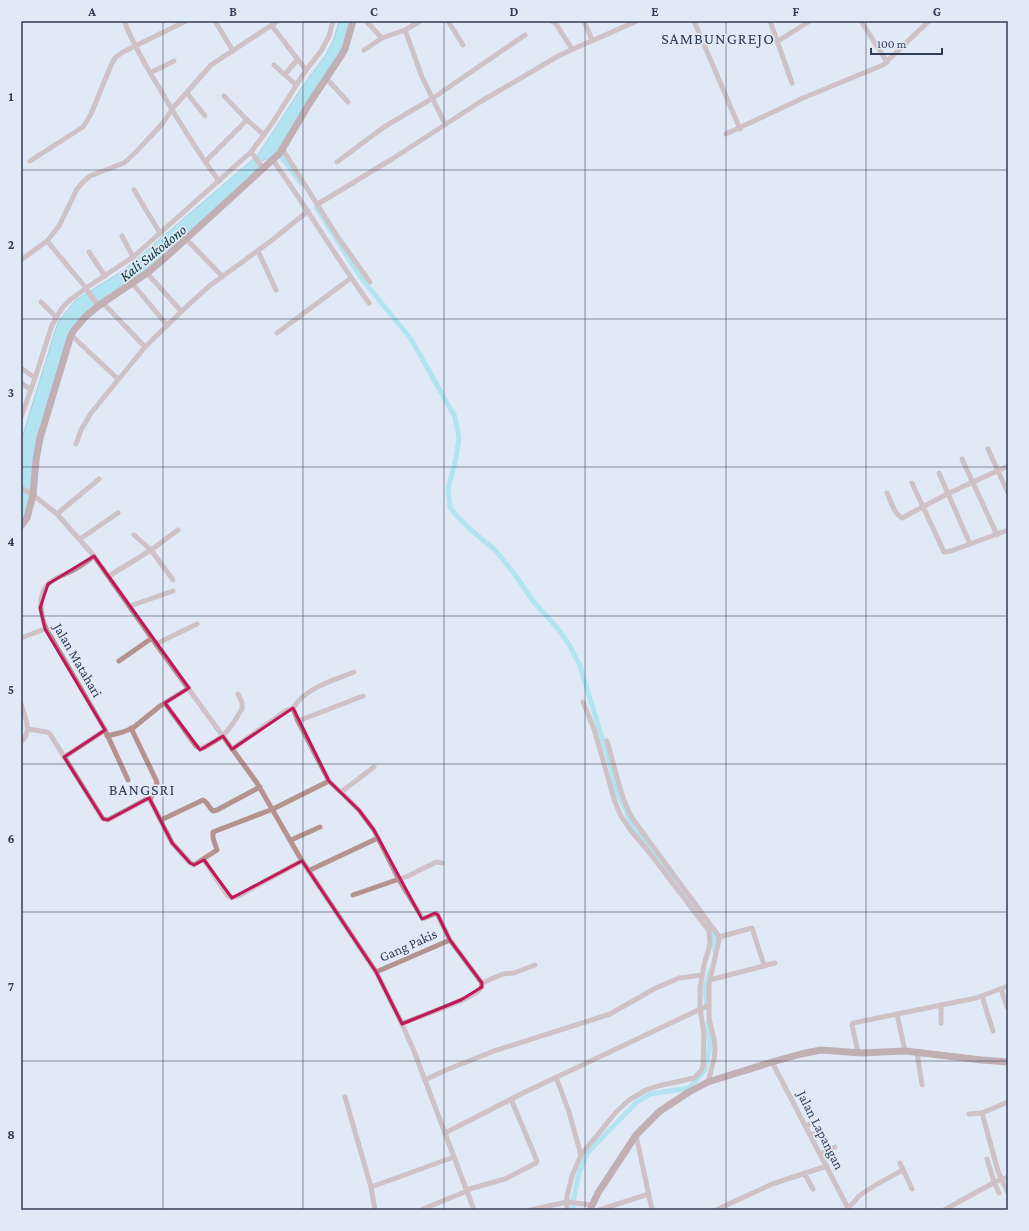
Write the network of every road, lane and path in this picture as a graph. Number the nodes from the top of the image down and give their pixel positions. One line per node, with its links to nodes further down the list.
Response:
1 (124, 21): 25 (street)
2 (186, 21): 25 (street)
3 (215, 21): 28 (street)
4 (278, 21): 18 (street)
5 (333, 21): 33 (street)
6 (353, 21): 36 (main road)
7 (366, 21): 21 (street)
8 (420, 21): 19 (street)
9 (448, 21): 24 (street)
10 (551, 21): 26 (street)
11 (584, 21): 22 (street)
12 (637, 21): 22 (street)
13 (694, 21): 47 (street)
14 (770, 21): 23 (street)
15 (810, 21): 23 (street)
16 (861, 21): 31 (street)
17 (929, 21): 31 (street)
18 (272, 26): 28 (street); 29 (street)
19 (404, 30): 21 (street); 41 (street)
20 (525, 35): 41 (street)
21 (382, 38): 27 (street)
22 (592, 40): 26 (street)
23 (778, 41): 37 (street)
24 (463, 45)
25 (135, 47): 34 (street); 52 (street)
26 (572, 49): 46 (street)
27 (364, 50)
28 (233, 51): 39 (street)
29 (298, 59): 33 (street); 35 (street)
30 (174, 61): 34 (street)
31 (887, 62): 47 (street)
32 (274, 65): 35 (street)
33 (306, 70): 38 (street)
34 (150, 73): 43 (street)
35 (285, 74): 38 (street)
36 (326, 78): 42 (street); 51 (main road)
37 (792, 83)
38 (296, 85): 49 (street)
39 (187, 93): 43 (street); 44 (street)
40 (224, 96): 45 (street)
41 (433, 98): 46 (street); 54 (street)
42 (348, 102)
43 (172, 109): 53 (street); 63 (street)
44 (206, 116)
45 (248, 120): 49 (street); 53 (street)
46 (445, 124): 58 (street)
47 (740, 129): 48 (street)
48 (726, 134)
49 (264, 135): 50 (street)
50 (253, 154): 55 (street); 56 (street)
51 (278, 155): 55 (main road); 58 (street); 59 (street)
52 (30, 161)
53 (205, 162): 56 (street)
54 (337, 162)
55 (262, 166): 62 (main road)
56 (219, 181): 60 (street)
57 (134, 190): 60 (street)
58 (318, 204): 72 (street)
59 (308, 211): 64 (street); 71 (street)
60 (160, 233): 66 (street)
61 (122, 236): 66 (street)
62 (186, 239): 68 (main road); 70 (street)
63 (47, 241): 67 (street); 74 (street)
64 (258, 251): 70 (street); 75 (street)
65 (89, 252): 69 (street)
66 (133, 257): 69 (street)
67 (21, 260)
68 (147, 273): 73 (main road); 79 (street)
69 (105, 276): 74 (street)
70 (222, 276): 79 (street)
71 (351, 278): 77 (street); 82 (street)
72 (370, 282)
73 (132, 284): 78 (main road); 81 (street)
74 (87, 289): 78 (street); 80 (street)
75 (276, 290)
76 (41, 302): 80 (street)
77 (369, 303)
78 (99, 305): 83 (main road); 84 (street)
79 (181, 311): 81 (street)
80 (56, 317): 86 (street)
81 (167, 325): 84 (street)
82 (277, 333)
83 (71, 335): 87 (street); 104 (main road)
84 (145, 347): 87 (street)
85 (21, 368): 86 (street)
86 (35, 378): 89 (street)
87 (118, 379): 91 (street)
88 (21, 383): 89 (street)
89 (31, 390): 90 (street)
90 (21, 417)
91 (76, 444)
92 (988, 449): 95 (street)
93 (962, 459): 99 (street)
94 (1008, 466): 95 (street)
95 (997, 471): 99 (street); 102 (street)
96 (939, 473): 103 (street)
97 (99, 479): 107 (street)
98 (912, 483): 105 (street)
99 (972, 483): 103 (street); 112 (street)
100 (21, 488): 104 (street)
101 (887, 493): 105 (street)
102 (1008, 493)
103 (947, 494): 105 (street); 114 (street)
104 (33, 495): 107 (street); 108 (main road)
105 (923, 506): 114 (street)
106 (118, 513): 113 (street)
107 (58, 514): 113 (street)
108 (21, 526)
109 (178, 530): 115 (street)
110 (1008, 530): 112 (street)
111 (134, 535): 115 (street)
112 (997, 535): 114 (street)
113 (80, 539): 116 (street)
114 (970, 544)
115 (151, 550): 117 (street); 118 (street)
116 (94, 556): 117 (street); 122 (street, Jalan Matahari)
117 (108, 576): 120 (street)
118 (173, 580)
119 (174, 591): 120 (street)
120 (130, 606): 124 (street)
121 (197, 624): 125 (street)
122 (45, 629): 123 (street); 138 (street, Jalan Matahari)
123 (21, 638)
124 (152, 638): 125 (street); 126 (street)
125 (156, 644): 128 (street)
126 (119, 661)
127 (354, 672): 134 (street)
128 (189, 688): 133 (street); 140 (street)
129 (238, 694): 140 (street)
130 (364, 696): 135 (street)
131 (583, 702): 168 (street)
132 (21, 704): 137 (street)
133 (165, 704): 136 (street); 140 (street)
134 (293, 708): 135 (street); 143 (street)
135 (298, 721): 147 (street)
136 (131, 728): 139 (street); 150 (street)
137 (28, 729): 142 (street); 144 (street)
138 (104, 730): 139 (street, Jalan Matahari); 144 (street)
139 (107, 736): 146 (street, Jalan Matahari)
140 (223, 736): 143 (street)
141 (607, 741): 162 (street)
142 (21, 742)
143 (232, 749): 148 (street)
144 (64, 757): 150 (street)
145 (374, 767): 149 (street)
146 (128, 780)
147 (329, 781): 149 (street); 151 (street)
148 (260, 787): 151 (street); 152 (street)
149 (341, 792): 154 (street)
150 (150, 800): 152 (street)
151 (273, 809): 155 (street); 156 (street)
152 (161, 820): 156 (street)
153 (320, 827): 155 (street)
154 (378, 838): 159 (street); 160 (street)
155 (291, 840): 157 (street)
156 (204, 860): 157 (street)
157 (302, 861): 159 (street)
158 (442, 863): 160 (street)
159 (310, 870): 167 (street)
160 (399, 879): 161 (street); 163 (street)
161 (353, 895)
162 (719, 937): 166 (street); 169 (street)
163 (450, 940): 167 (street, Gang Pakis); 170 (street)
164 (775, 962): 166 (street)
165 (535, 965): 170 (street)
166 (764, 965): 169 (street)
167 (376, 972): 179 (street)
168 (702, 975): 175 (street); 187 (street)
169 (710, 980): 175 (street)
170 (482, 983): 179 (street)
171 (1008, 986): 172 (street)
172 (1001, 989): 173 (street); 176 (street)
173 (982, 996): 174 (street); 180 (street)
174 (941, 1006): 177 (street); 178 (street)
175 (705, 1007): 186 (street); 188 (street); 203 (street)
176 (1007, 1007)
177 (897, 1014): 181 (street); 182 (street)
178 (941, 1023)
179 (402, 1024): 187 (street)
180 (993, 1031)
181 (905, 1051): 182 (main road); 183 (main road)
182 (855, 1052): 184 (main road)
183 (917, 1052): 185 (main road); 189 (street)
184 (772, 1062): 188 (main road); 196 (street, Jalan Lapangan)
185 (1008, 1062)
186 (556, 1077): 191 (street); 203 (street)
187 (425, 1080): 198 (street)
188 (708, 1082): 199 (main road)
189 (922, 1085)
190 (345, 1097): 213 (street)
191 (511, 1099): 198 (street); 215 (street)
192 (1008, 1102): 193 (street)
193 (982, 1113): 194 (street); 211 (street)
194 (969, 1114)
195 (812, 1123): 196 (street)
196 (806, 1126): 200 (street, Jalan Lapangan)
197 (818, 1132): 200 (street)
198 (445, 1133): 204 (street)
199 (636, 1135): 219 (street); 221 (main road)
200 (811, 1135): 202 (street, Jalan Lapangan)
201 (835, 1147): 202 (street)
202 (820, 1154): 207 (street, Jalan Lapangan)
203 (581, 1156): 220 (street)
204 (454, 1157): 213 (street); 215 (street)
205 (987, 1158): 212 (street)
206 (900, 1163): 208 (street)
207 (827, 1166): 209 (street); 224 (street, Jalan Lapangan)
208 (903, 1170): 216 (street); 224 (street)
209 (804, 1173): 214 (street); 231 (street)
210 (1008, 1177): 211 (street)
211 (1001, 1179): 212 (street); 218 (street)
212 (995, 1182): 217 (street); 222 (street)
213 (371, 1187): 225 (street)
214 (813, 1189)
215 (467, 1190): 223 (street); 226 (street)
216 (912, 1190)
217 (999, 1193)
218 (1008, 1193)
219 (649, 1194): 229 (street); 230 (street)
220 (571, 1202): 221 (street); 227 (street); 228 (street)
221 (591, 1208)
222 (953, 1208): 232 (street)
223 (423, 1209)
224 (848, 1209)
225 (375, 1210)
226 (474, 1210)
227 (530, 1210)
228 (567, 1210)
229 (598, 1210)
230 (652, 1210)
231 (716, 1210)
232 (944, 1210)

